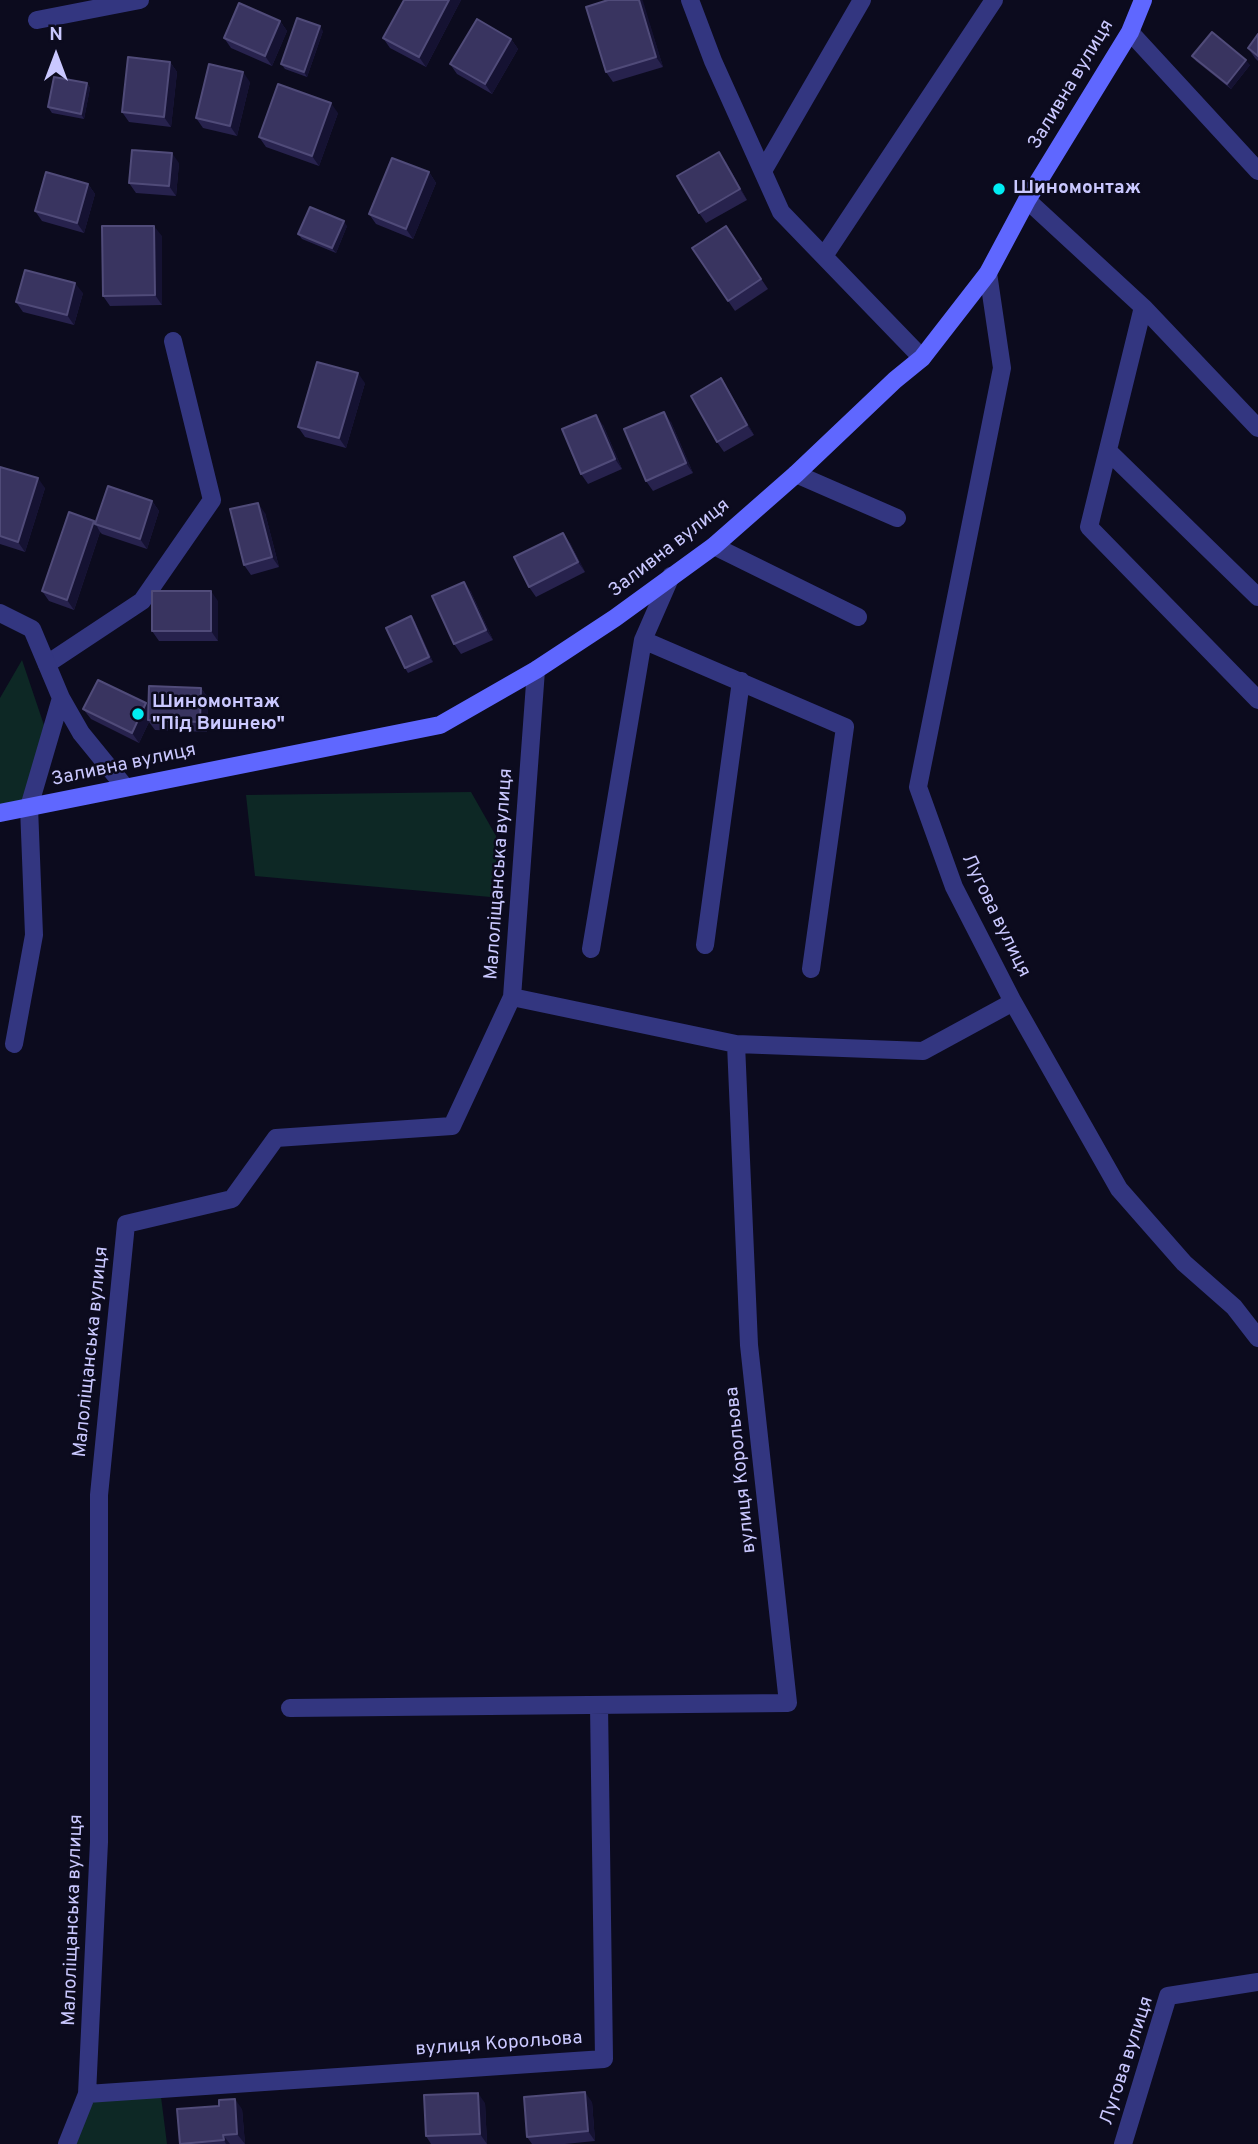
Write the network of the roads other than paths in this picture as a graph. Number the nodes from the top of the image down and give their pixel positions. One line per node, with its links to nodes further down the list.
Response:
1 (141, 0): 6 (street)
2 (690, 0): 8 (street)
3 (862, 0): 8 (street)
4 (994, 0): 11 (street)
5 (1143, 0): 7 (street, Заливна вулиця)
6 (37, 19)
7 (1130, 32): 9 (street); 10 (street, Заливна вулиця)
8 (763, 171): 11 (street)
9 (1258, 171)
10 (1027, 200): 12 (street, Заливна вулиця); 13 (street)
11 (824, 256): 15 (street)
12 (988, 273): 15 (street, Заливна вулиця); 38 (street, Лугова вулиця)
13 (1143, 307): 16 (street); 17 (street)
14 (173, 341): 26 (street)
15 (922, 358): 18 (street, Заливна вулиця)
16 (1258, 428)
17 (1108, 451): 22 (street); 30 (street)
18 (796, 474): 19 (street); 20 (street, Заливна вулиця)
19 (897, 518)
20 (715, 546): 21 (street, Заливна вулиця); 24 (street)
21 (671, 576): 25 (street); 27 (street, Заливна вулиця)
22 (1258, 597)
23 (0, 613): 26 (street)
24 (858, 617)
25 (643, 640): 28 (street); 35 (street)
26 (47, 664): 29 (street)
27 (536, 670): 31 (street, Заливна вулиця); 37 (street, Малоліщанська вулиця)
28 (741, 681): 34 (street); 36 (street)
29 (61, 698): 31 (street); 32 (street)
30 (1258, 701)
31 (125, 787): 32 (street, Заливна вулиця)
32 (29, 807): 33 (street, Заливна вулиця); 39 (street)
33 (0, 813)
34 (705, 946)
35 (591, 949)
36 (811, 969)
37 (512, 997): 40 (street); 45 (street, Малоліщанська вулиця)
38 (1013, 1002): 40 (street); 41 (street, Лугова вулиця)
39 (14, 1044)
40 (736, 1044): 42 (street, вулиця Корольова)
41 (1258, 1338)
42 (599, 1705): 43 (street, вулиця Корольова); 45 (street, вулиця Корольова)
43 (290, 1708)
44 (1258, 1983): 47 (street, Лугова вулиця)
45 (87, 2094): 46 (street, Малоліщанська вулиця)
46 (67, 2144)
47 (1123, 2144)

